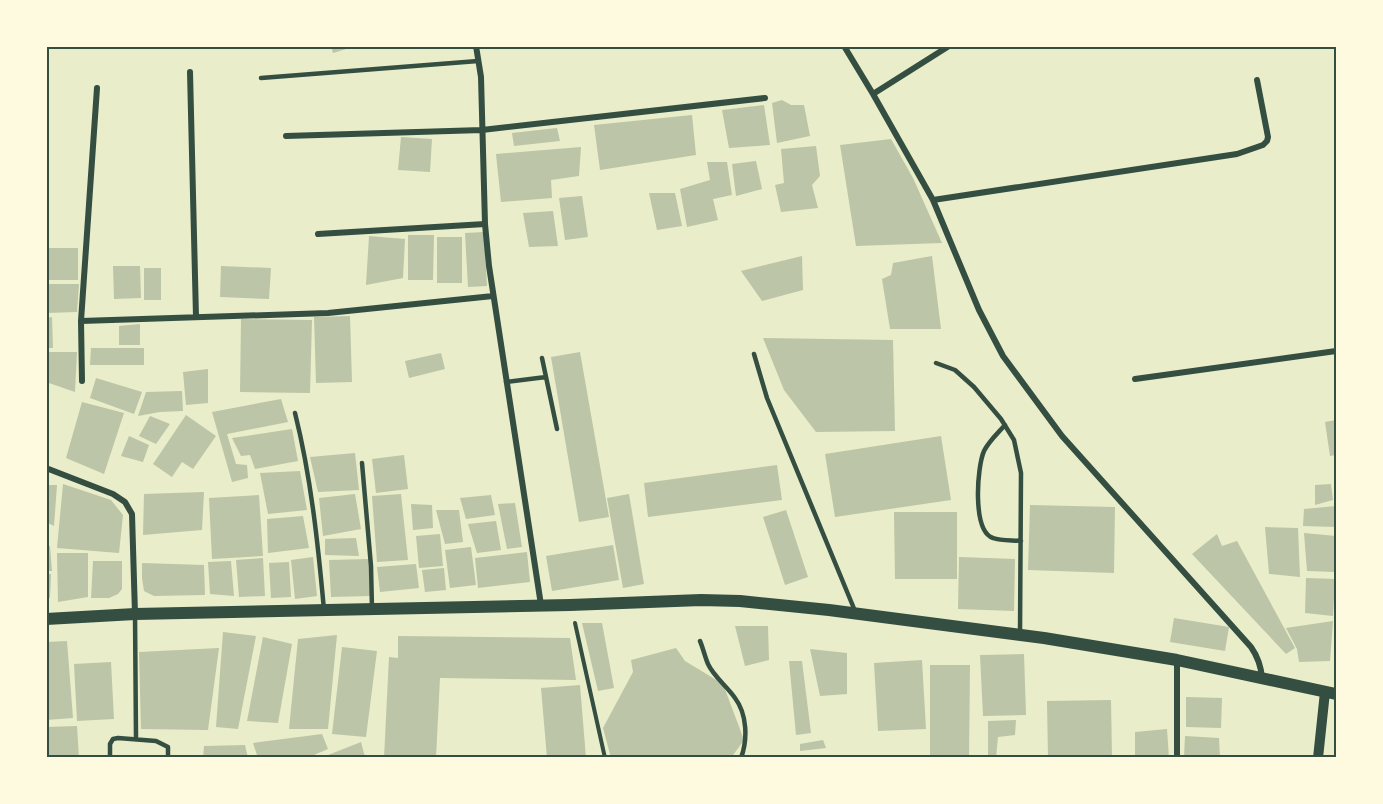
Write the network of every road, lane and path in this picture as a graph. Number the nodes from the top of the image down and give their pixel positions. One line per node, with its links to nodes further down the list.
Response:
1 (476, 46): 4 (street)
2 (844, 46): 9 (street)
3 (949, 46): 9 (street)
4 (478, 61): 6 (lane); 11 (street)
5 (190, 72): 17 (street)
6 (261, 78)
7 (1257, 80): 13 (street)
8 (97, 88): 18 (street)
9 (873, 94): 13 (street)
10 (765, 98): 11 (street)
11 (482, 130): 12 (street); 14 (street)
12 (286, 136)
13 (933, 200): 43 (street)
14 (485, 224): 15 (street); 16 (street)
15 (318, 234)
16 (493, 296): 17 (street); 26 (street)
17 (195, 317): 18 (street)
18 (81, 321): 25 (street)
19 (1336, 351): 24 (street)
20 (754, 354): 38 (lane)
21 (543, 358): 23 (lane)
22 (936, 363): 28 (lane)
23 (546, 377): 26 (lane); 29 (lane)
24 (1135, 379)
25 (82, 381)
26 (506, 382): 33 (street)
27 (295, 413): 36 (lane)
28 (1005, 425): 32 (lane); 32 (lane)
29 (557, 429)
30 (362, 463): 35 (lane)
31 (46, 468): 37 (street)
32 (1021, 541): 40 (lane)
33 (541, 605): 34 (main road); 35 (main road)
34 (570, 605): 38 (main road); 48 (path)
35 (372, 609): 36 (main road)
36 (324, 610): 37 (main road)
37 (135, 614): 39 (main road); 45 (lane)
38 (856, 614): 40 (main road)
39 (46, 620)
40 (1020, 635): 42 (main road)
41 (700, 641): 49 (lane)
42 (1177, 660): 43 (main road); 50 (street)
43 (1262, 678): 44 (main road)
44 (1331, 693): 51 (street)
45 (136, 739): 46 (lane); 47 (lane)
46 (110, 758)
47 (168, 758)
48 (605, 758)
49 (741, 758)
50 (1177, 758)
51 (1318, 758)

